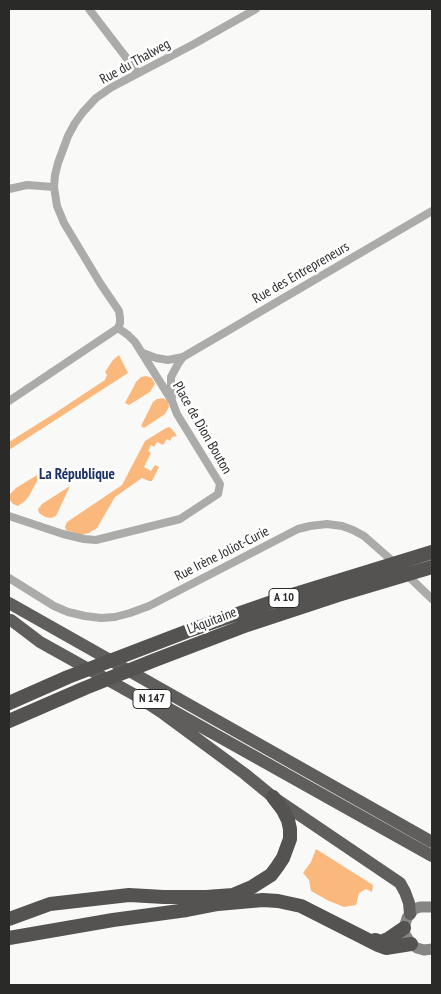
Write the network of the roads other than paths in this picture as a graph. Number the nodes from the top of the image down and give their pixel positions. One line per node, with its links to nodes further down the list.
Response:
1 (89, 9): 3 (street)
2 (256, 9): 3 (street, Rue du Thalweg)
3 (138, 73): 4 (street, Rue du Thalweg)
4 (54, 187): 5 (street); 7 (street, Rue du Thalweg)
5 (9, 189)
6 (432, 210): 9 (street, Rue des Entrepreneurs)
7 (118, 328): 8 (street, Place de Dion Bouton); 10 (street)
8 (142, 353): 9 (street); 11 (street, Place de Dion Bouton)
9 (183, 357): 11 (street)
10 (9, 401)
11 (172, 401): 12 (street, Place de Dion Bouton)
12 (10, 518)
13 (432, 552): 20 (highway, L'Aquitaine / A 10)
14 (432, 567): 19 (highway, L'Aquitaine / A 10)
15 (9, 578): 16 (street, Rue Irène Joliot-Curie)
16 (432, 599)
17 (9, 603): 24 (highway, N 147)
18 (10, 620): 23 (highway); 25 (highway, N 147)
19 (88, 690): 21 (highway); 22 (highway)
20 (9, 703)
21 (9, 721)
22 (9, 727)
23 (273, 797): 26 (highway); 28 (highway)
24 (432, 842)
25 (432, 856)
26 (238, 898): 29 (highway); 31 (highway); 32 (highway)
27 (432, 907): 28 (main road)
28 (410, 914): 30 (main road)
29 (9, 919)
30 (404, 928): 31 (highway); 33 (main road)
31 (362, 937): 33 (highway)
32 (9, 938)
33 (411, 944): 34 (main road)
34 (432, 949)

